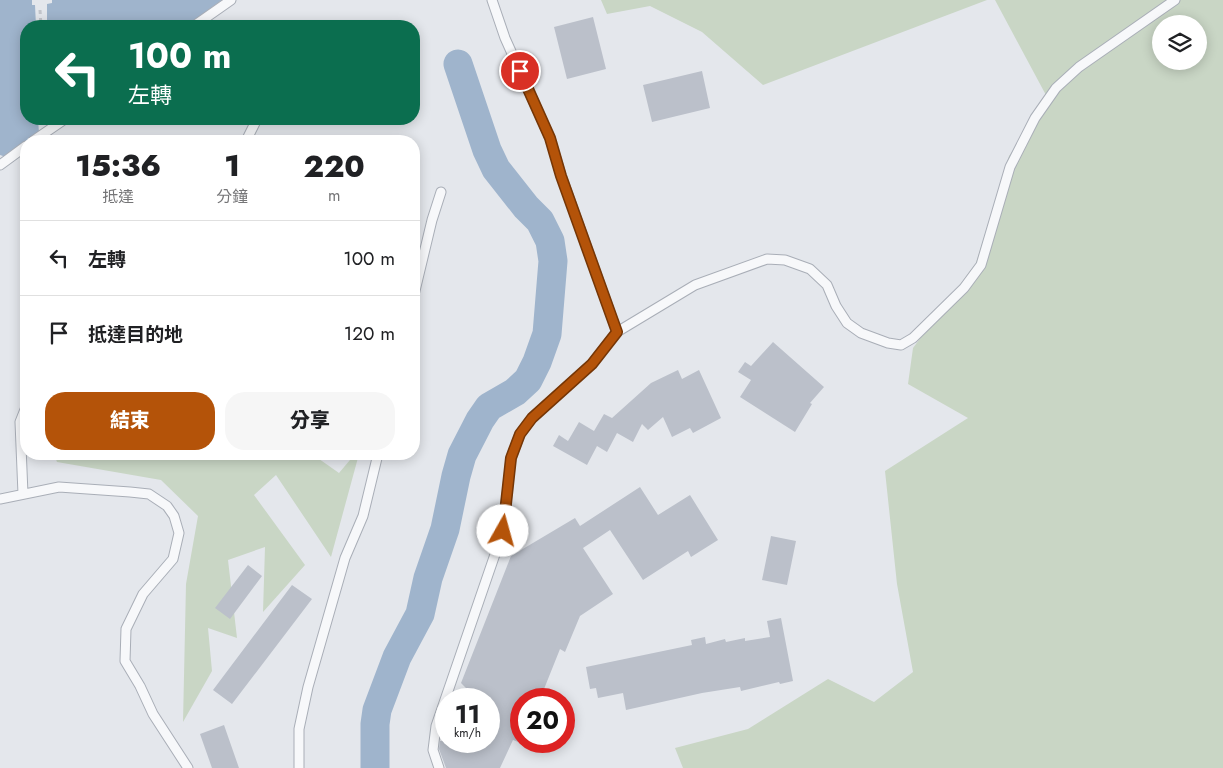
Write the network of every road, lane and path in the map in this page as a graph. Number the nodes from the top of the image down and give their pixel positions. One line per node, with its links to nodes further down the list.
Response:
1 (231, 0): 6 (lane)
2 (492, 0): 13 (lane)
3 (1175, 0): 13 (lane)
4 (40, 10): 5 (path)
5 (41, 20)
6 (203, 20)
7 (57, 125): 8 (lane)
8 (42, 135)
9 (20, 150): 10 (lane)
10 (0, 165)
11 (441, 192): 12 (lane)
12 (420, 270)
13 (617, 332): 20 (lane)
14 (22, 460): 16 (lane)
15 (377, 460): 19 (lane)
16 (23, 494): 17 (lane); 18 (lane)
17 (0, 499)
18 (188, 768)
19 (299, 768)
20 (439, 768)

